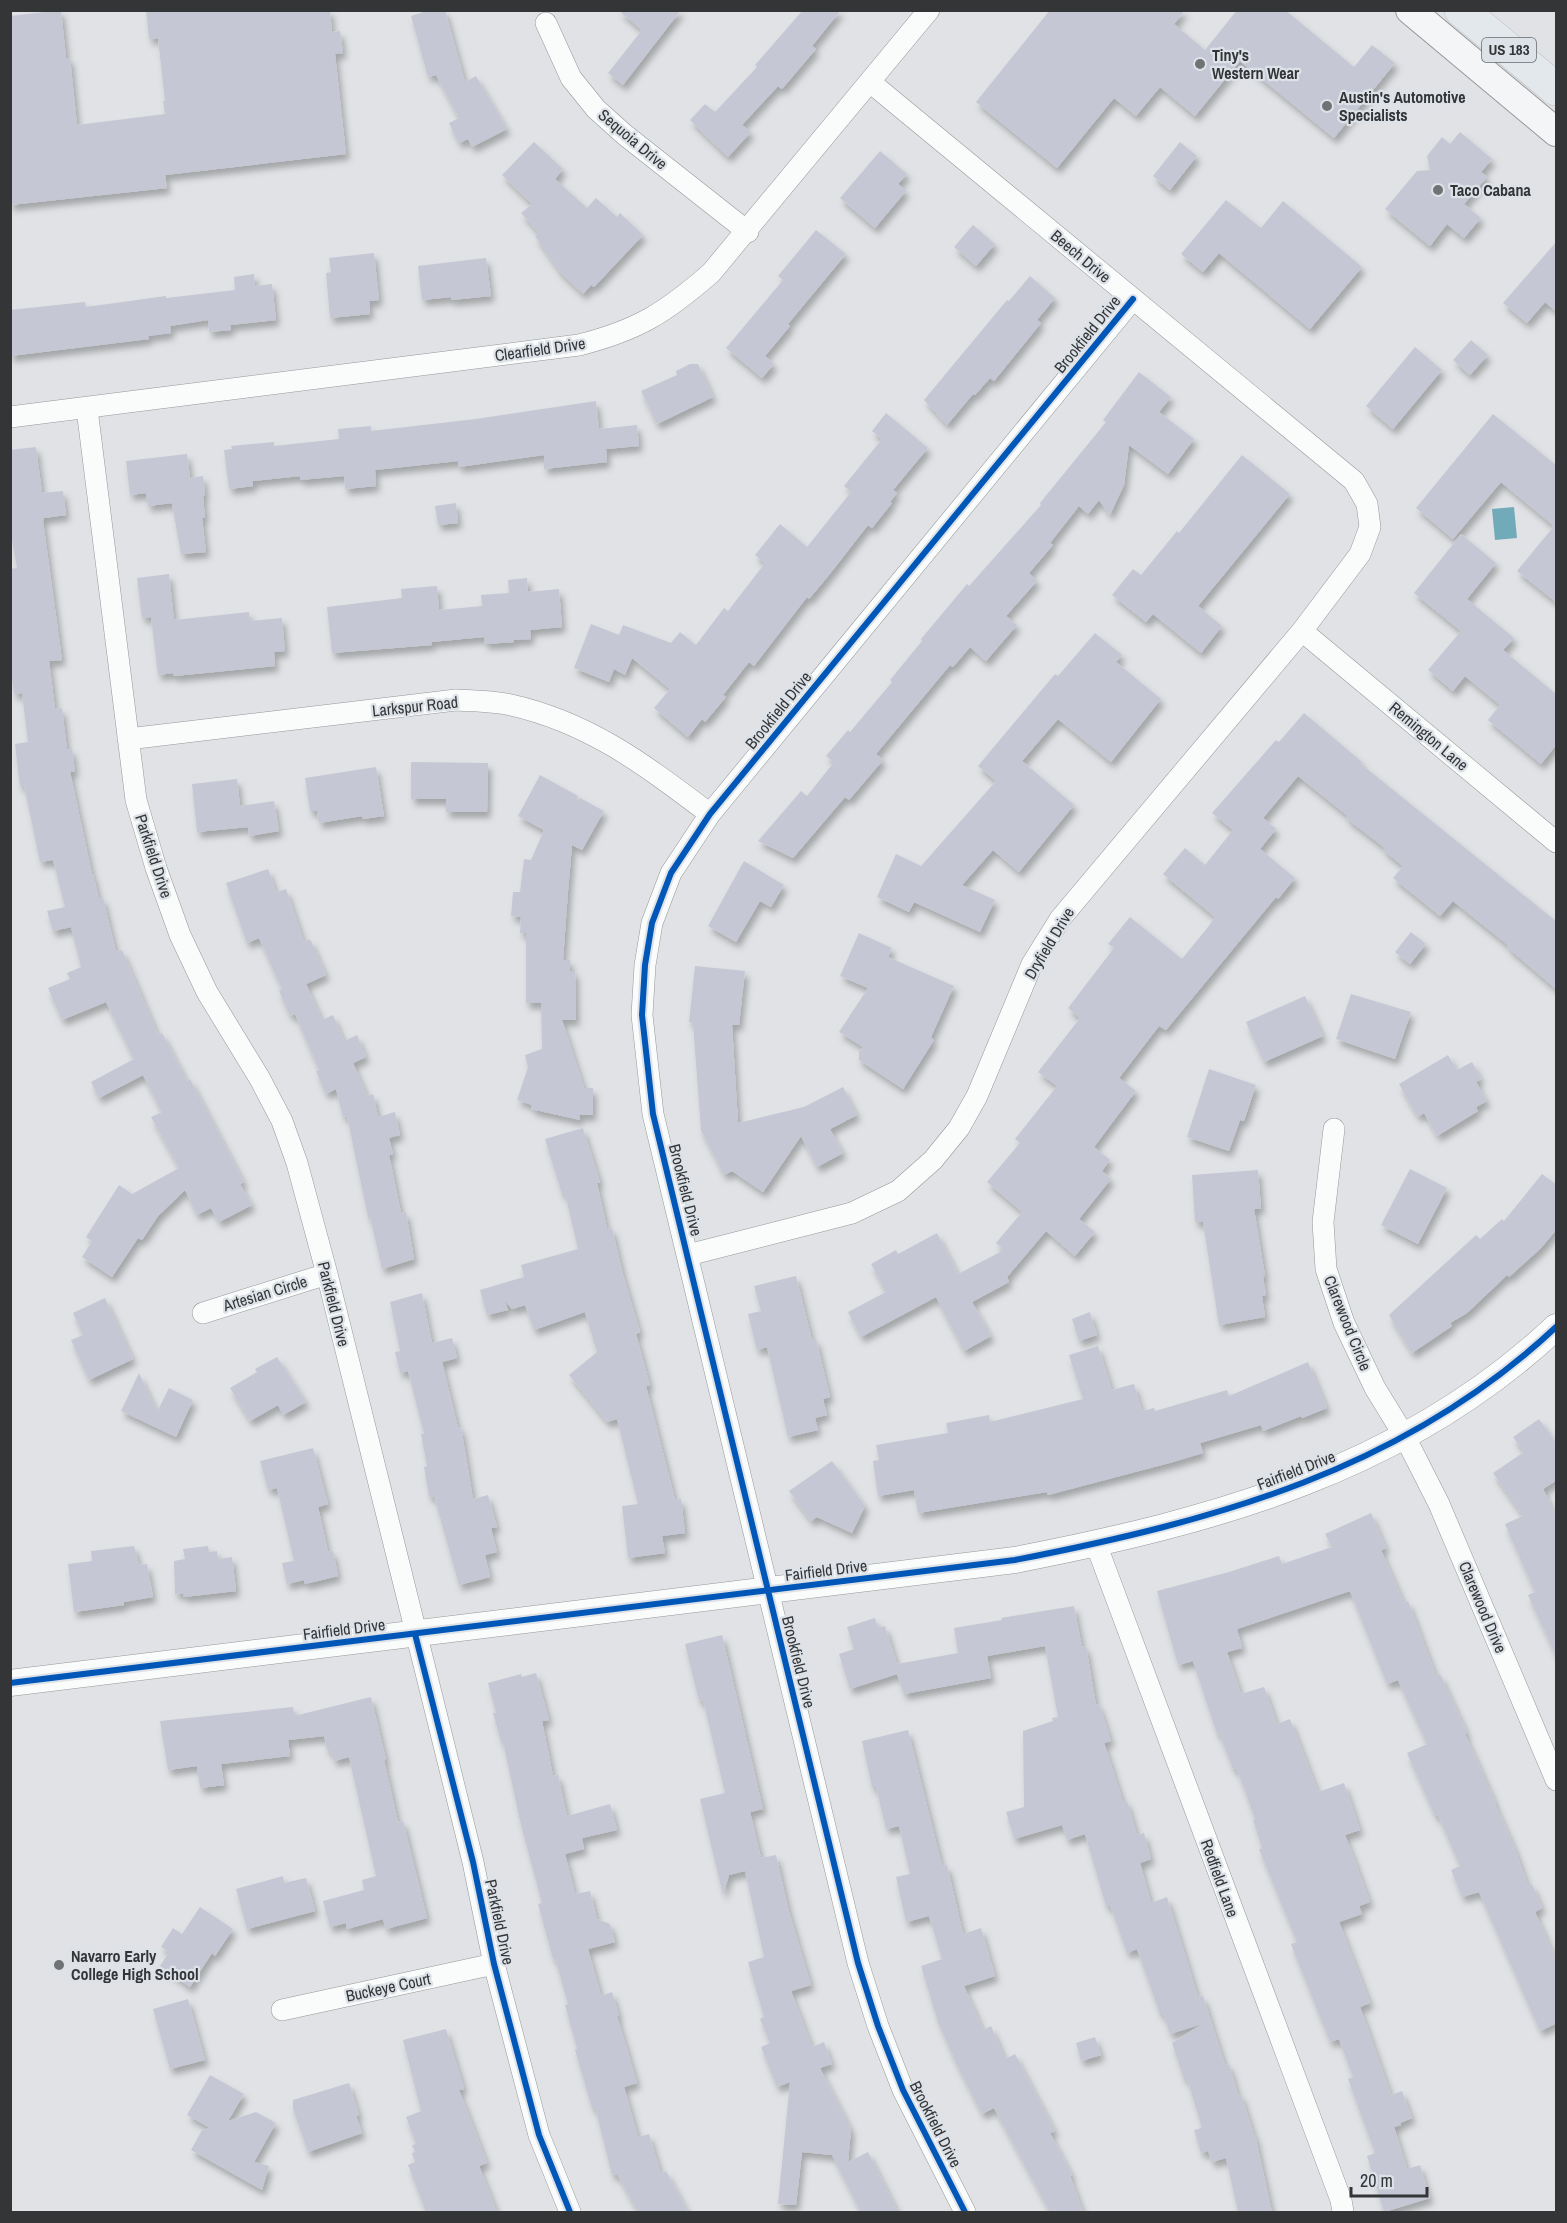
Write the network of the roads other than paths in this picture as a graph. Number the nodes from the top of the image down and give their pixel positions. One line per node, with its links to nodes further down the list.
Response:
1 (929, 10): 5 (street, Clearfield Drive)
2 (1410, 10): 7 (main road)
3 (1461, 10): 6 (highway, US 183)
4 (546, 23): 8 (street, Sequoia Drive)
5 (870, 82): 8 (street, Clearfield Drive); 9 (street, Beech Drive)
6 (1557, 89)
7 (1557, 132)
8 (748, 232): 10 (street, Clearfield Drive)
9 (1133, 299): 12 (street, Beech Drive); 15 (street, Brookfield Drive)
10 (87, 409): 11 (street, Clearfield Drive); 14 (street, Parkfield Drive)
11 (10, 417)
12 (1367, 504): 13 (street, Dryfield Drive)
13 (1302, 631): 16 (street, Remington Lane); 18 (street, Dryfield Drive)
14 (128, 739): 15 (street, Larkspur Road); 19 (street, Parkfield Drive)
15 (710, 814): 18 (street, Brookfield Drive)
16 (1557, 842)
17 (1334, 1129): 22 (street, Clarewood Circle)
18 (688, 1254): 24 (street, Brookfield Drive)
19 (327, 1274): 20 (street, Artesian Circle); 25 (street, Parkfield Drive)
20 (203, 1312)
21 (1557, 1327): 22 (street, Fairfield Drive)
22 (1404, 1437): 23 (street, Fairfield Drive); 27 (street, Clarewood Drive)
23 (1096, 1544): 24 (street, Fairfield Drive); 32 (street, Redfield Lane)
24 (768, 1590): 25 (street, Fairfield Drive); 31 (street, Brookfield Drive)
25 (415, 1634): 26 (street, Fairfield Drive); 28 (street, Parkfield Drive)
26 (10, 1683)
27 (1557, 1780)
28 (494, 1964): 29 (street, Buckeye Court); 30 (street, Parkfield Drive)
29 (282, 2010)
30 (570, 2212)
31 (966, 2212)
32 (1343, 2212)

